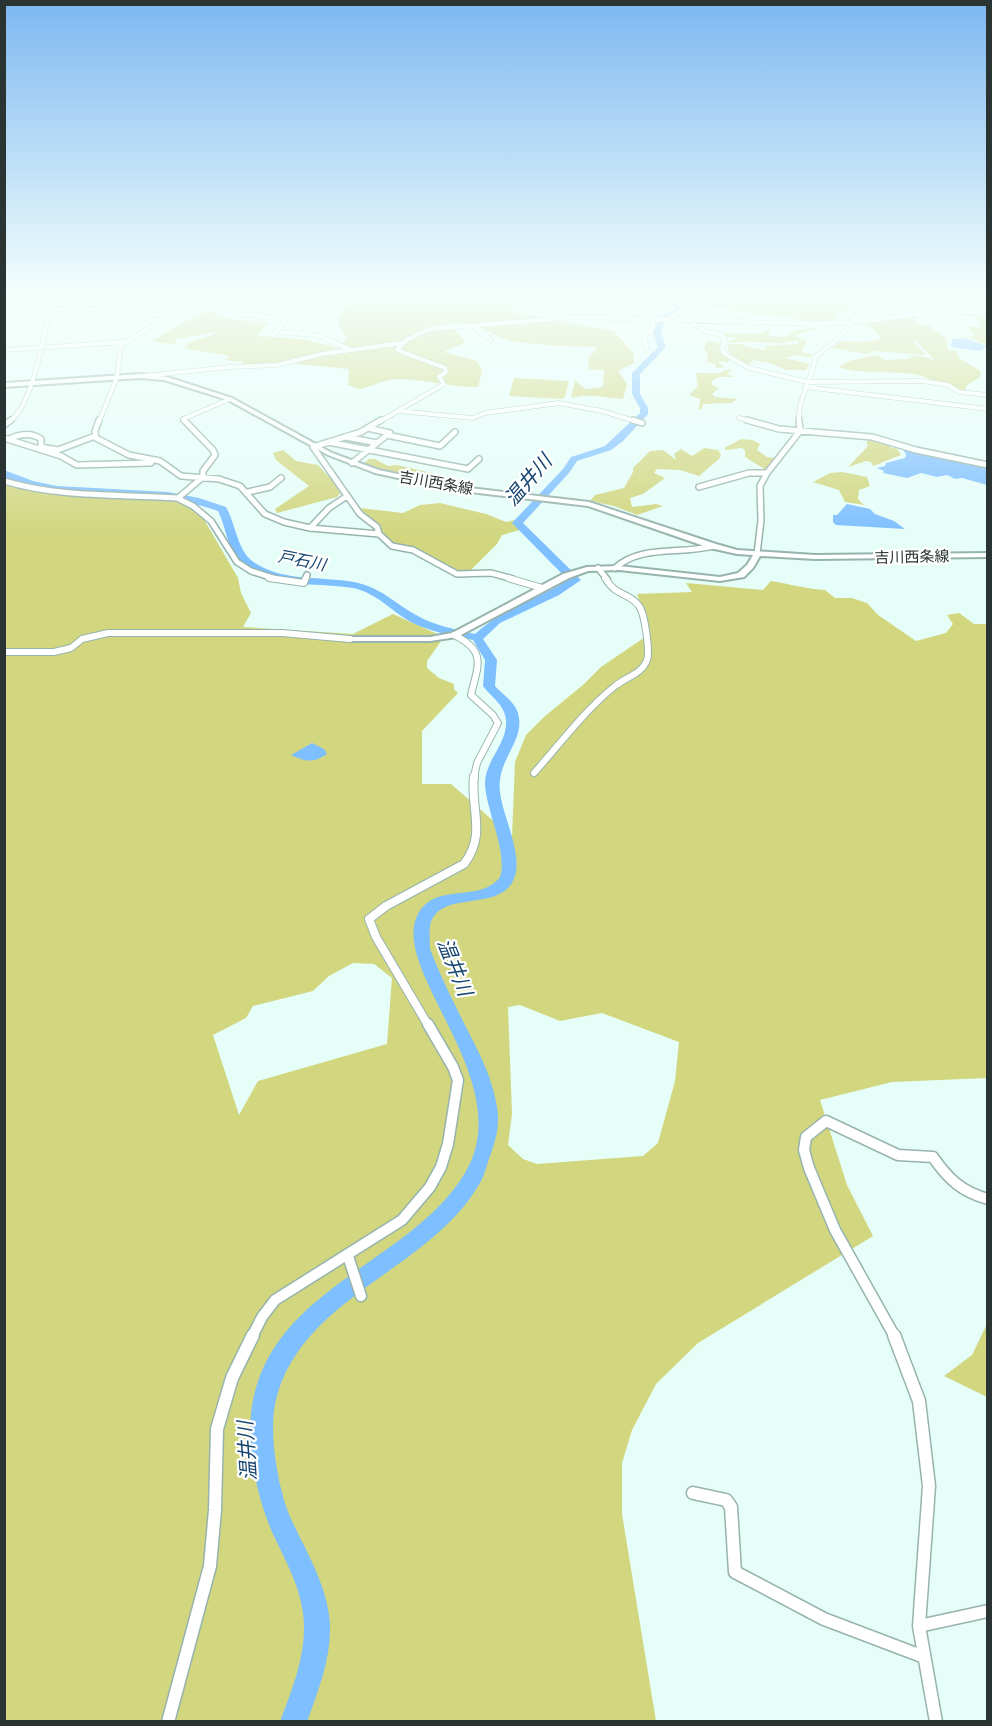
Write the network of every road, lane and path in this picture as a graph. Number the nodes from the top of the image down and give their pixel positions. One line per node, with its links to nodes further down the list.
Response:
1 (34, 376): 8 (street)
2 (143, 376): 3 (street); 7 (main road, 吉川西条線); 12 (main road, 吉川西条線)
3 (147, 376)
4 (441, 376): 14 (street)
5 (776, 376): 10 (street)
6 (811, 376): 10 (street)
7 (117, 377): 8 (main road, 吉川西条線); 22 (street)
8 (32, 384): 9 (main road, 吉川西条線); 17 (street)
9 (4, 385)
10 (806, 385): 11 (street); 13 (street); 19 (street)
11 (987, 395)
12 (230, 399): 28 (main road, 吉川西条線); 35 (street)
13 (987, 410)
14 (397, 411): 16 (street); 18 (street)
15 (739, 418): 19 (street)
16 (642, 423)
17 (4, 425)
18 (368, 428): 21 (street); 23 (street)
19 (800, 431): 32 (street); 33 (street)
20 (455, 432): 21 (street)
21 (387, 435): 26 (street)
22 (95, 436): 24 (street); 34 (street)
23 (345, 436): 25 (street); 26 (street)
24 (9, 439): 27 (street); 34 (street)
25 (327, 442): 28 (street); 29 (street)
26 (377, 443): 29 (street)
27 (4, 444)
28 (316, 446): 31 (main road, 吉川西条線); 40 (street)
29 (368, 451): 30 (street); 31 (street)
30 (479, 459)
31 (352, 463): 44 (main road, 吉川西条線)
32 (987, 465)
33 (767, 473): 38 (street); 45 (street)
34 (176, 474): 35 (street)
35 (203, 477): 39 (street); 41 (street)
36 (281, 478): 39 (street)
37 (4, 481): 49 (street)
38 (699, 487)
39 (248, 492): 42 (street)
40 (347, 496): 42 (street); 43 (street)
41 (178, 498)
42 (309, 528): 43 (street)
43 (379, 534): 50 (street)
44 (713, 546): 45 (main road, 吉川西条線); 48 (street)
45 (757, 554): 46 (main road, 吉川西条線); 48 (main road)
46 (987, 555)
47 (598, 568): 48 (main road); 50 (main road); 54 (street)
48 (615, 568)
49 (308, 575)
50 (542, 588): 51 (main road)
51 (454, 635): 52 (main road); 56 (street)
52 (350, 639): 53 (street)
53 (4, 652)
54 (534, 773)
55 (987, 1199): 60 (street)
56 (348, 1258): 57 (street); 62 (street)
57 (361, 1296)
58 (693, 1493): 61 (street)
59 (987, 1611): 60 (street)
60 (919, 1626): 61 (street)
61 (924, 1657): 63 (street)
62 (168, 1722)
63 (936, 1722)

